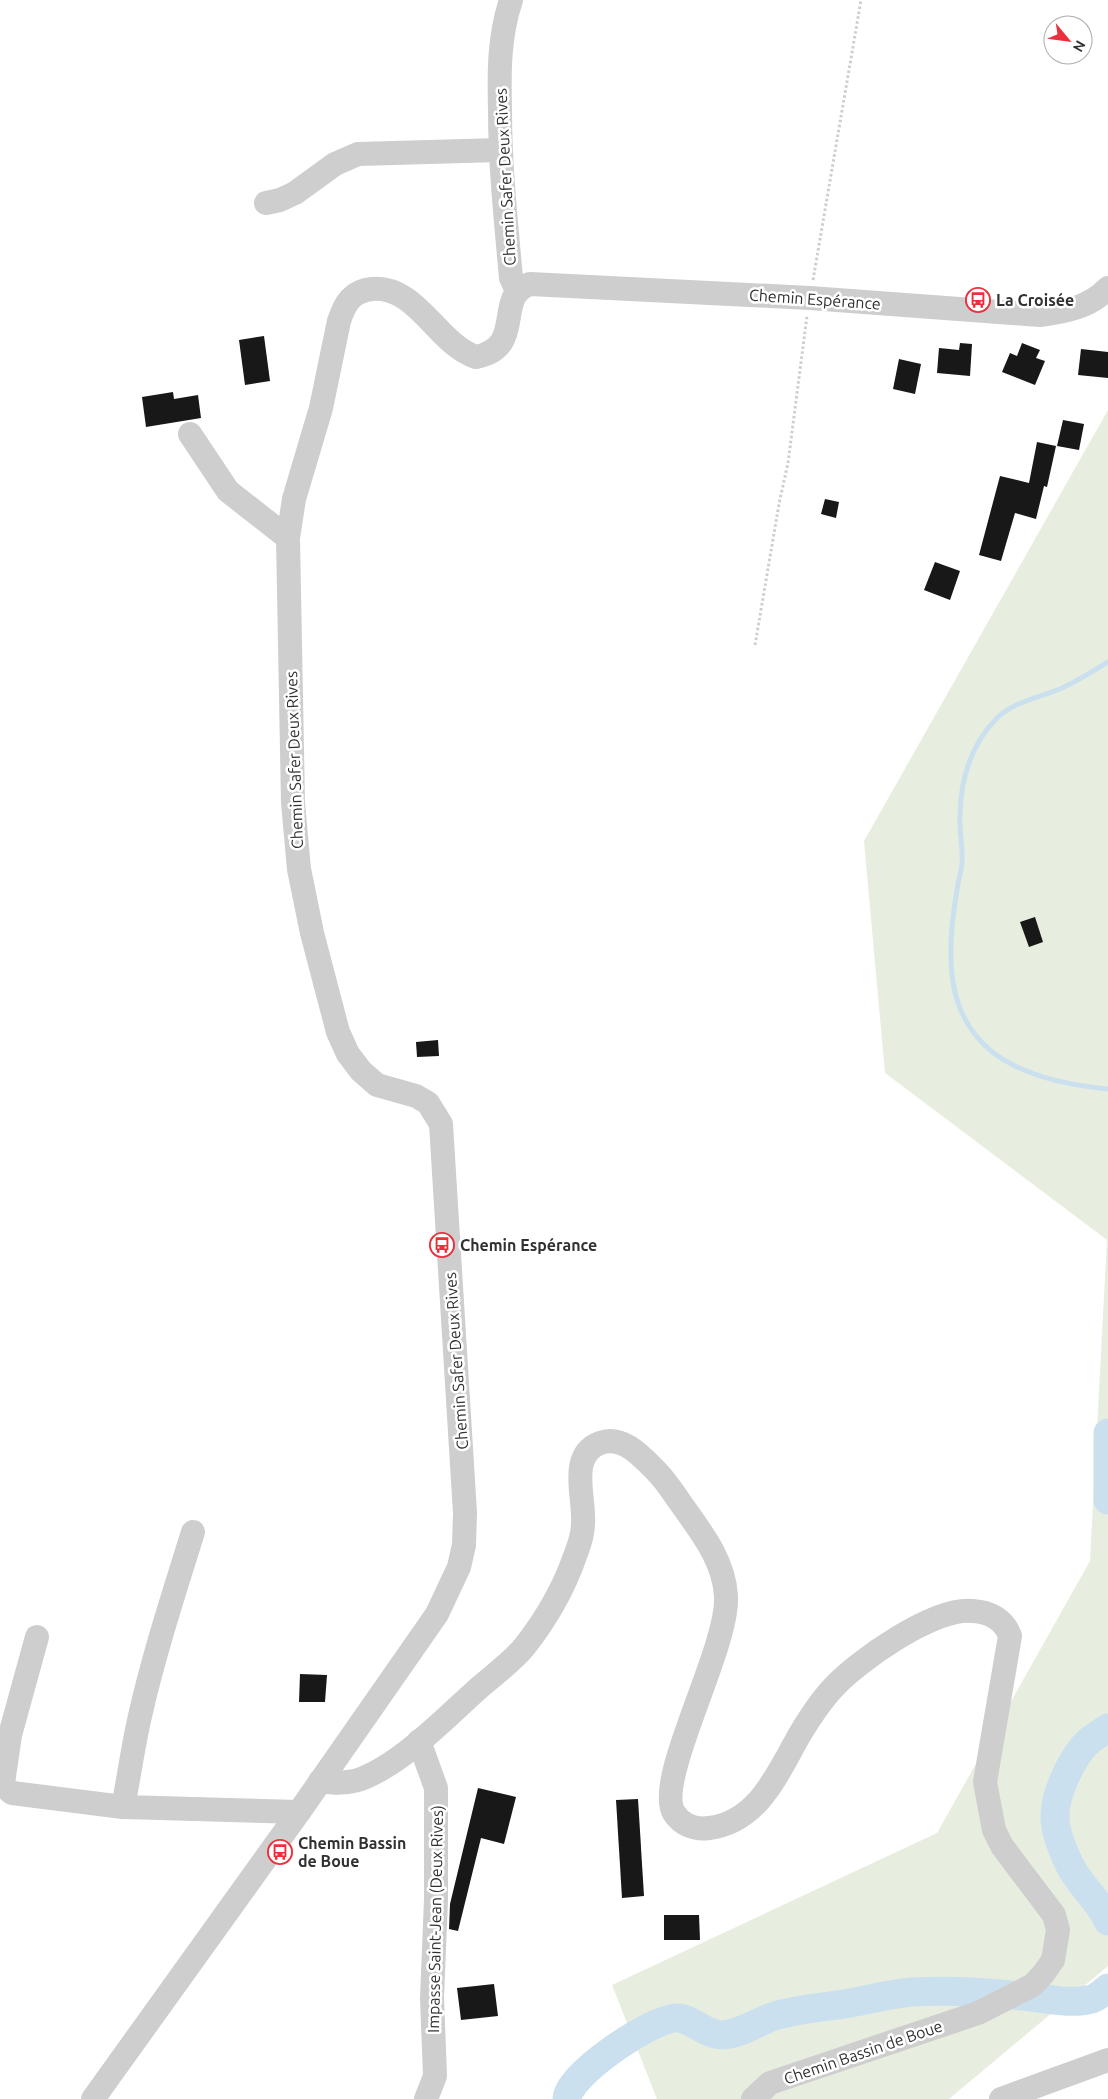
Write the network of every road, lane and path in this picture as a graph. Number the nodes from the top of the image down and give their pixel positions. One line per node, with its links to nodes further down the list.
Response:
1 (511, 0): 3 (street, Chemin Safer Deux Rives)
2 (861, 0): 7 (path)
3 (500, 150): 4 (street); 6 (street, Chemin Safer Deux Rives)
4 (266, 203)
5 (1108, 288): 7 (street, Chemin Espérance)
6 (517, 291): 7 (street, Chemin Espérance); 9 (street, Chemin Safer Deux Rives)
7 (810, 298): 10 (path)
8 (190, 434): 9 (street)
9 (288, 538): 14 (street, Chemin Safer Deux Rives)
10 (755, 645)
11 (193, 1532): 15 (street)
12 (37, 1637): 15 (street)
13 (419, 1741): 14 (street); 19 (street, Impasse Saint-Jean (Deux Rives)); 20 (street, Chemin Bassin de Boue)
14 (320, 1781): 16 (street, Chemin Safer Deux Rives)
15 (123, 1807): 16 (street)
16 (299, 1812): 18 (street, Chemin Safer Deux Rives)
17 (1108, 2060): 21 (street)
18 (93, 2099)
19 (426, 2099)
20 (753, 2099)
21 (1001, 2099)

